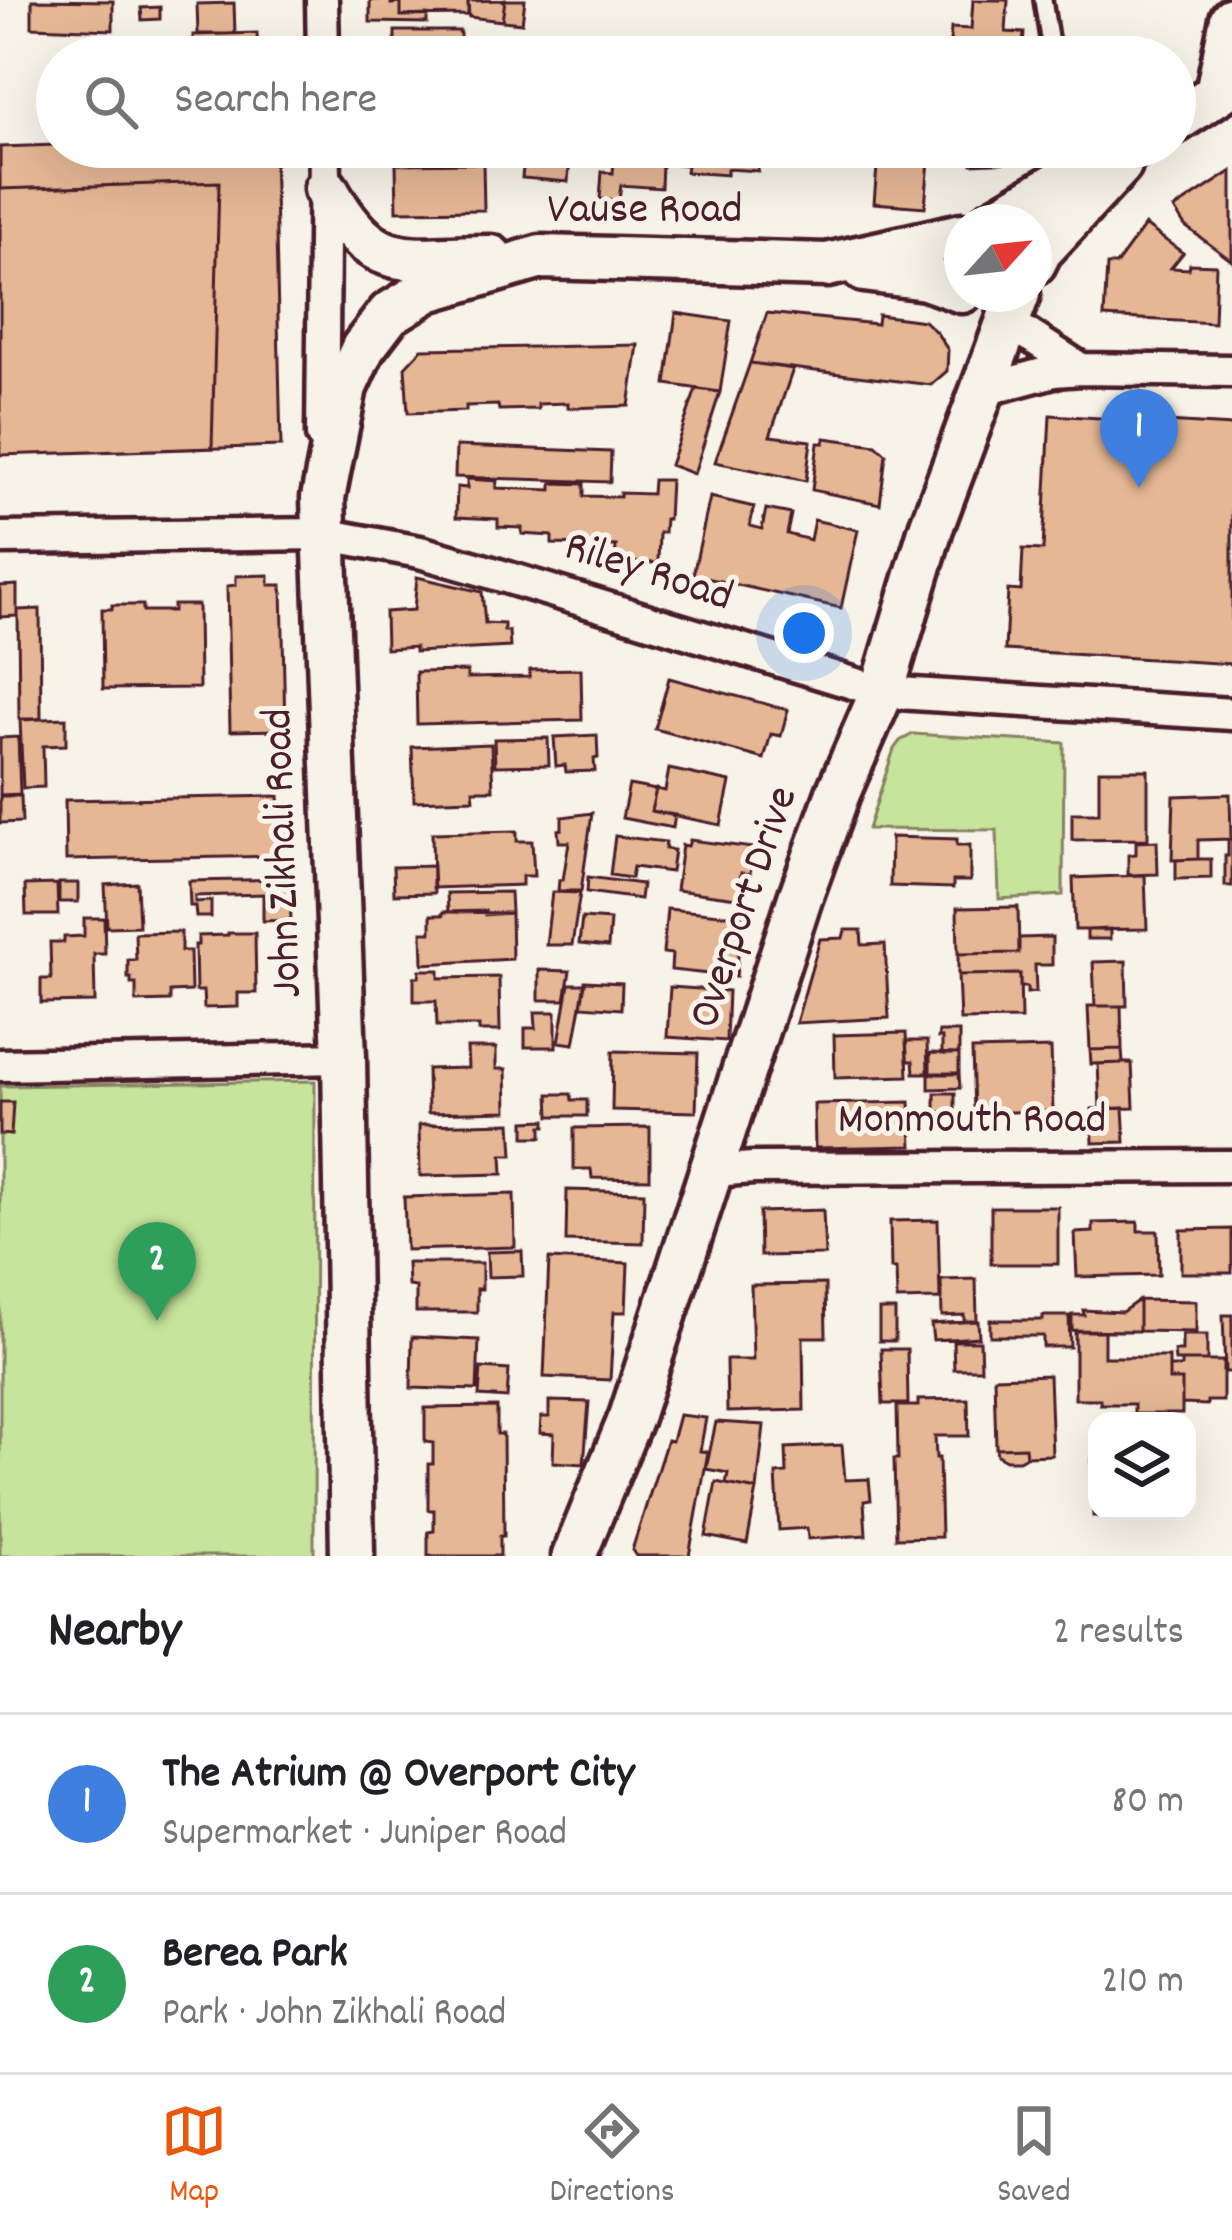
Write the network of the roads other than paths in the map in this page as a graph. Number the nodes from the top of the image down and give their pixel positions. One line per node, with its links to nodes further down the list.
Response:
1 (322, 0): 4 (street)
2 (1043, 0): 5 (lane)
3 (1232, 19): 6 (main road)
4 (323, 36)
5 (1049, 36)
6 (1225, 89): 7 (main road)
7 (1196, 108)
8 (326, 168): 11 (street, John Zikhali Road)
9 (1067, 168): 12 (main road)
10 (1116, 168): 13 (main road)
11 (326, 189): 15 (main road); 23 (street, John Zikhali Road)
12 (1017, 204)
13 (1052, 237)
14 (944, 239): 16 (main road, Vause Road)
15 (541, 257): 16 (main road, Vause Road); 23 (main road, Vause Road)
16 (827, 265): 17 (main road)
17 (944, 285)
18 (1013, 312): 22 (main road, Overport Drive)
19 (1018, 312): 20 (street)
20 (1081, 369): 21 (street); 22 (street)
21 (1232, 371)
22 (984, 390): 25 (main road, Overport Drive)
23 (323, 516): 24 (street); 25 (street, Riley Road); 27 (main road, John Zikhali Road)
24 (0, 538)
25 (882, 692): 26 (street, Riley Road); 30 (main road, Overport Drive)
26 (1232, 714)
27 (344, 1058): 28 (street); 31 (main road, John Zikhali Road)
28 (0, 1065)
29 (1232, 1166): 30 (street, Monmouth Road)
30 (712, 1171): 32 (main road, Overport Drive)
31 (352, 1556)
32 (574, 1556)

